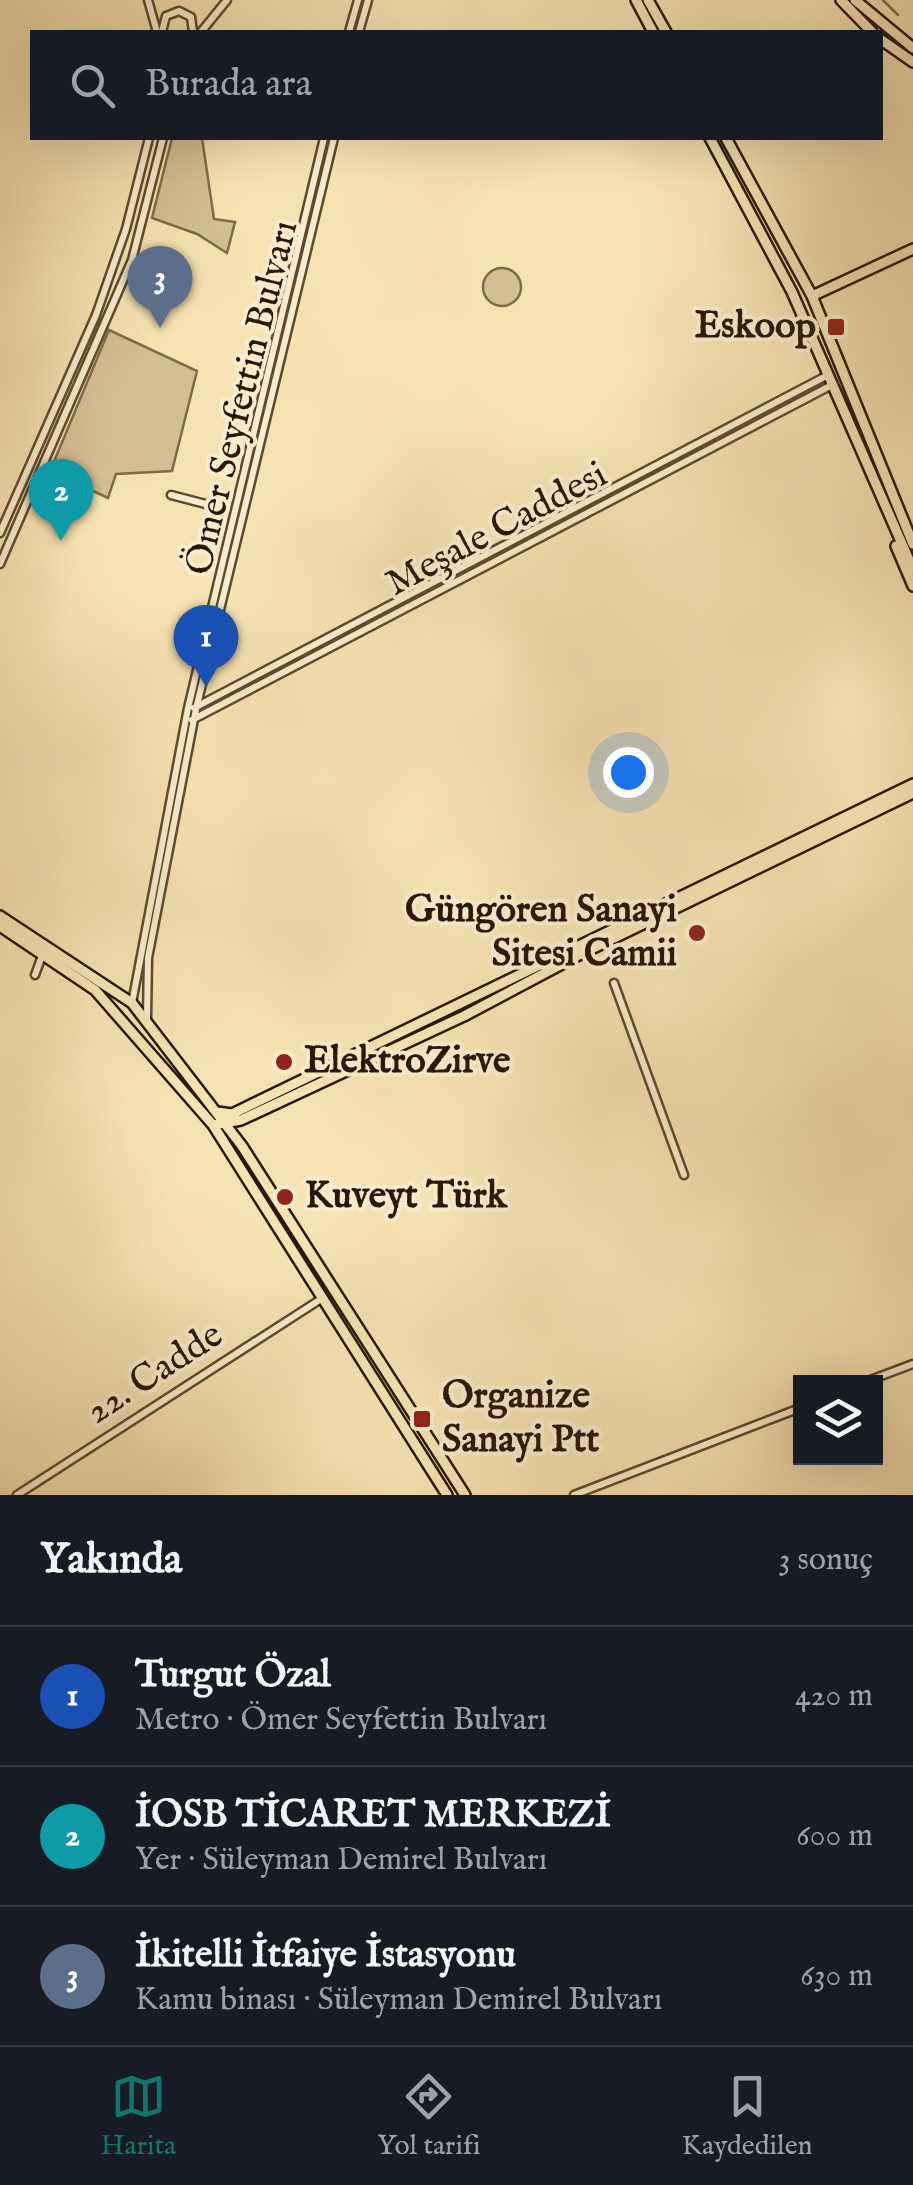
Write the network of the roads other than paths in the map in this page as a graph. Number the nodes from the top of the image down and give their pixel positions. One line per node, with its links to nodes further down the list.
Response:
1 (148, 0): 9 (street)
2 (227, 0): 12 (street)
3 (358, 0): 13 (street)
4 (368, 0): 14 (street)
5 (636, 0): 15 (main road)
6 (648, 0): 16 (main road)
7 (841, 0): 17 (main road)
8 (855, 0): 19 (main road)
9 (159, 30)
10 (161, 30): 11 (street)
11 (196, 30)
12 (199, 30)
13 (350, 30)
14 (360, 30)
15 (653, 30)
16 (665, 30)
17 (870, 30)
18 (883, 41): 20 (main road)
19 (913, 48)
20 (913, 62)
21 (149, 140): 36 (street)
22 (162, 140): 38 (street)
23 (324, 140): 41 (street, Ömer Seyfettin Bulvarı)
24 (334, 140): 41 (street, Ömer Seyfettin Bulvarı)
25 (711, 140): 29 (main road)
26 (727, 140): 28 (main road)
27 (913, 249): 28 (main road)
28 (812, 296): 30 (main road)
29 (832, 379): 30 (main road); 33 (main road); 41 (street, Meşale Caddesi); 42 (street, Meşale Caddesi)
30 (846, 380): 31 (main road)
31 (882, 471): 35 (main road); 37 (main road)
32 (170, 495): 34 (street)
33 (883, 500): 39 (main road); 40 (main road)
34 (221, 508)
35 (913, 530)
36 (0, 533)
37 (913, 544)
38 (0, 564)
39 (913, 569)
40 (913, 586)
41 (192, 708): 42 (street, Ömer Seyfettin Bulvarı)
42 (190, 719): 50 (street, Ömer Seyfettin Bulvarı); 51 (street, Ömer Seyfettin Bulvarı)
43 (913, 784): 55 (main road)
44 (913, 793): 56 (main road)
45 (0, 916): 50 (main road)
46 (0, 926): 47 (main road)
47 (43, 952): 48 (street); 52 (main road)
48 (34, 974)
49 (614, 983): 60 (street)
50 (132, 1003): 51 (main road); 52 (main road)
51 (148, 1024): 52 (main road); 53 (main road)
52 (128, 1033): 54 (main road)
53 (160, 1042): 54 (main road); 55 (main road)
54 (151, 1058): 58 (main road)
55 (217, 1112): 57 (main road)
56 (244, 1119): 57 (main road); 59 (main road)
57 (225, 1124): 58 (main road); 59 (main road)
58 (213, 1125): 61 (main road)
59 (242, 1146): 67 (main road)
60 (684, 1175)
61 (321, 1299): 65 (street, 22. Cadde); 66 (main road)
62 (913, 1364): 63 (street)
63 (883, 1375)
64 (793, 1411): 68 (street)
65 (17, 1495)
66 (446, 1495)
67 (465, 1495)
68 (574, 1495)

